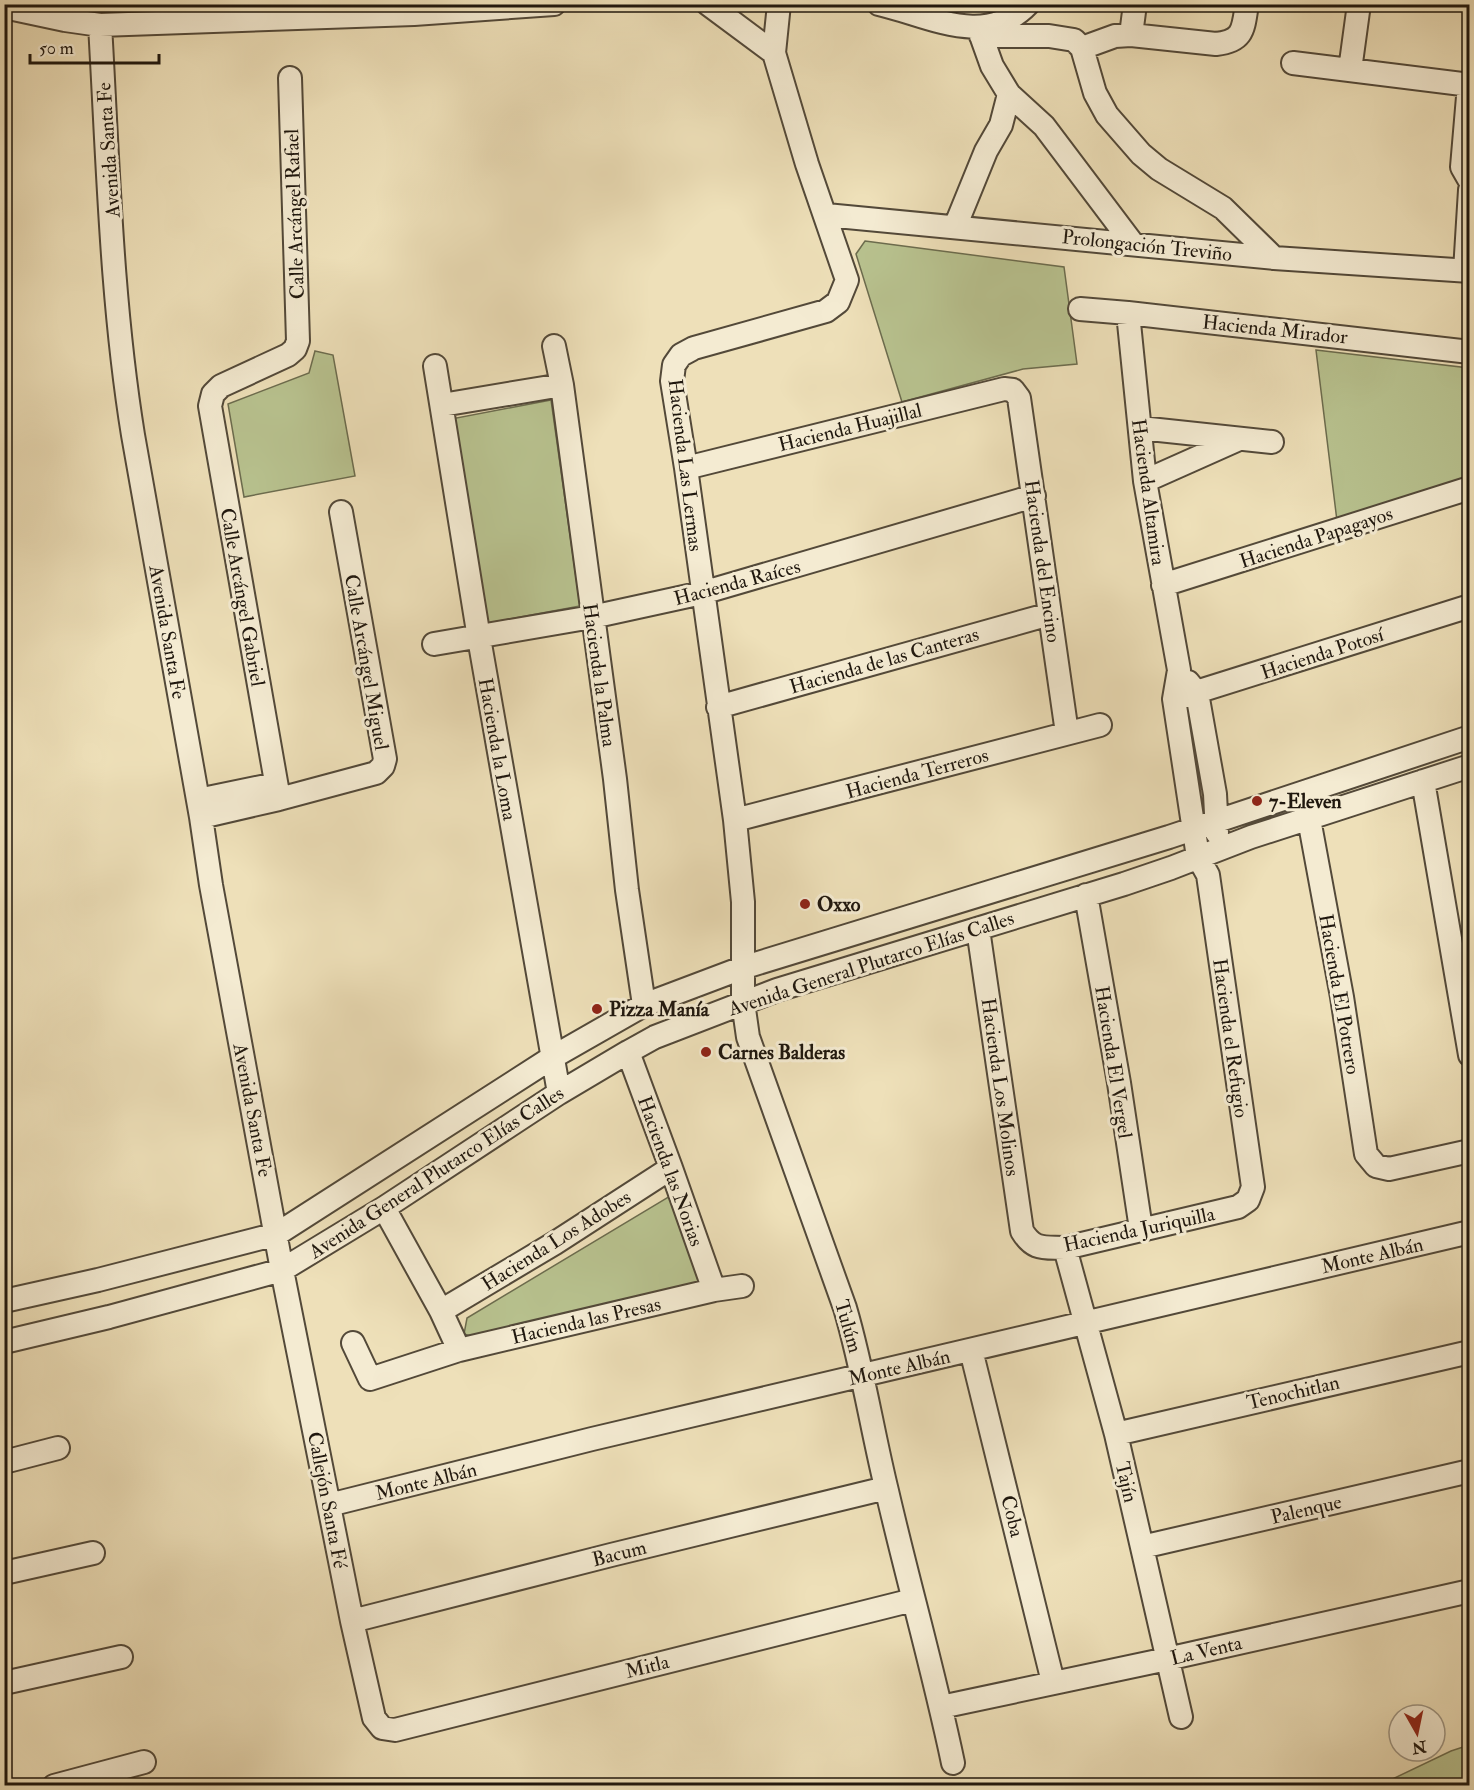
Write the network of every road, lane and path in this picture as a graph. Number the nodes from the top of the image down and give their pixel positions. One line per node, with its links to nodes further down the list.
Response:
1 (554, 4): 10 (street)
2 (708, 4): 14 (street)
3 (779, 4): 14 (street, Hacienda Las Lermas)
4 (879, 4): 11 (street)
5 (1028, 4): 11 (street)
6 (1135, 4): 12 (street)
7 (1247, 4): 12 (street)
8 (1359, 4): 16 (street)
9 (4, 8): 10 (street)
10 (100, 25): 62 (street, Avenida Santa Fe)
11 (979, 31): 13 (street); 19 (street)
12 (1131, 34): 13 (street)
13 (1082, 48): 26 (street)
14 (774, 53): 22 (street, Hacienda Las Lermas)
15 (1293, 63): 16 (street)
16 (1350, 70): 18 (street)
17 (290, 78): 35 (street, Calle Arcángel Rafael)
18 (1469, 85): 20 (street)
19 (1009, 94): 23 (street); 25 (street)
20 (1470, 181)
21 (1470, 190): 24 (street)
22 (826, 215): 23 (street, Prolongación Treviño); 40 (street, Hacienda Las Lermas)
23 (955, 227): 25 (street, Prolongación Treviño)
24 (1469, 239): 27 (street)
25 (1133, 244): 26 (street, Prolongación Treviño)
26 (1274, 258): 27 (street, Prolongación Treviño)
27 (1467, 271)
28 (1080, 309): 29 (street, Hacienda Mirador)
29 (1128, 313): 31 (street, Hacienda Mirador); 37 (street, Hacienda Altamira)
30 (554, 346): 33 (street, Hacienda la Palma)
31 (1470, 351)
32 (435, 366): 36 (street, Hacienda la Loma)
33 (562, 385): 36 (street); 49 (street, Hacienda la Palma)
34 (1013, 390): 40 (street, Hacienda Huajillal); 43 (street, Hacienda del Encino)
35 (213, 394): 61 (street, Calle Arcángel Gabriel)
36 (442, 405): 50 (street, Hacienda la Loma)
37 (1140, 428): 38 (street); 41 (street, Hacienda Altamira)
38 (1238, 440): 39 (street); 41 (street)
39 (1272, 442)
40 (686, 468): 46 (street, Hacienda Las Lermas)
41 (1145, 481): 45 (street, Hacienda Altamira)
42 (1470, 488): 45 (street, Hacienda Papagayos)
43 (1034, 496): 46 (street, Hacienda Raíces); 48 (street, Hacienda del Encino)
44 (341, 512): 61 (street, Calle Arcángel Miguel)
45 (1163, 585): 52 (street, Hacienda Altamira)
46 (702, 593): 49 (street, Hacienda Raíces); 55 (street, Hacienda Las Lermas)
47 (1470, 606): 53 (street, Hacienda Potosí)
48 (1050, 614): 55 (street, Hacienda de las Canteras); 57 (street, Hacienda del Encino)
49 (592, 617): 50 (street, Hacienda Raíces); 74 (street, Hacienda la Palma)
50 (479, 638): 51 (street, Hacienda Raíces); 77 (street, Hacienda la Loma)
51 (434, 644)
52 (1179, 670): 53 (street, Hacienda Altamira); 54 (street, Hacienda Altamira)
53 (1197, 693): 54 (street, Hacienda Potosí); 65 (street, Hacienda Altamira)
54 (1174, 699): 66 (street, Hacienda Altamira)
55 (718, 707): 64 (street, Hacienda Las Lermas)
56 (1100, 725): 57 (street, Hacienda Terreros)
57 (1067, 733): 64 (street, Hacienda Terreros)
58 (1470, 737): 65 (street, Avenida General Plutarco Elías Calles)
59 (1470, 766): 60 (street, Avenida General Plutarco Elías Calles)
60 (1423, 781): 63 (street, Avenida General Plutarco Elías Calles); 76 (street)
61 (277, 792): 62 (street, Calle Arcángel Miguel)
62 (200, 809): 85 (street, Avenida Santa Fe)
63 (1309, 819): 68 (street, Avenida General Plutarco Elías Calles); 79 (street, Hacienda El Potrero)
64 (735, 820): 72 (street, Hacienda Las Lermas)
65 (1217, 821): 66 (street, Avenida General Plutarco Elías Calles); 68 (street, Hacienda Altamira)
66 (1194, 828): 67 (street, Avenida General Plutarco Elías Calles); 68 (street, Hacienda Altamira)
67 (1114, 853): 69 (street); 72 (street, Avenida General Plutarco Elías Calles)
68 (1208, 861): 69 (street, Avenida General Plutarco Elías Calles); 81 (street, Hacienda el Refugio)
69 (1124, 884): 70 (street, Avenida General Plutarco Elías Calles)
70 (1086, 895): 71 (street, Avenida General Plutarco Elías Calles); 83 (street, Hacienda El Vergel)
71 (978, 929): 73 (street, Avenida General Plutarco Elías Calles); 86 (street, Hacienda Los Molinos)
72 (742, 968): 73 (street, Tulúm); 74 (street, Avenida General Plutarco Elías Calles)
73 (743, 1002): 75 (street, Avenida General Plutarco Elías Calles); 101 (street, Tulúm)
74 (644, 1005): 77 (street, Avenida General Plutarco Elías Calles)
75 (628, 1052): 78 (street, Avenida General Plutarco Elías Calles); 80 (street, Hacienda las Norias)
76 (1470, 1055)
77 (553, 1057): 78 (street, Hacienda la Loma); 85 (street, Avenida General Plutarco Elías Calles)
78 (559, 1093): 82 (street, Avenida General Plutarco Elías Calles)
79 (1470, 1151)
80 (671, 1168): 91 (street, Hacienda las Norias); 93 (street, Hacienda Los Adobes)
81 (1248, 1200): 83 (street, Hacienda Juriquilla)
82 (384, 1208): 88 (street, Avenida General Plutarco Elías Calles); 93 (street)
83 (1141, 1229): 87 (street, Hacienda Juriquilla)
84 (1470, 1232): 95 (street, Monte Albán)
85 (277, 1234): 88 (street, Avenida Santa Fe); 89 (street, Avenida General Plutarco Elías Calles)
86 (1029, 1243): 87 (street, Hacienda Juriquilla)
87 (1065, 1248): 95 (street, Tajín)
88 (282, 1270): 94 (street, Avenida General Plutarco Elías Calles); 107 (street, Callejón Santa Fé)
89 (98, 1280): 92 (street, Avenida General Plutarco Elías Calles); 94 (street)
90 (742, 1286): 91 (street, Hacienda las Presas)
91 (714, 1290): 98 (street, Hacienda las Presas)
92 (4, 1301)
93 (441, 1311): 98 (street)
94 (109, 1317): 96 (street, Avenida General Plutarco Elías Calles)
95 (1086, 1324): 99 (street, Monte Albán); 102 (street, Tajín)
96 (4, 1342)
97 (353, 1343): 98 (street, Hacienda las Presas)
98 (459, 1350)
99 (971, 1350): 101 (street, Monte Albán); 116 (street, Coba)
100 (1470, 1352): 102 (street, Tenochitlan)
101 (862, 1375): 106 (street, Tulúm); 107 (street, Monte Albán)
102 (1116, 1434): 108 (street, Tajín)
103 (58, 1448): 104 (street)
104 (4, 1462)
105 (1470, 1471): 108 (street, Palenque)
106 (886, 1488): 112 (street, Tulúm); 113 (street, Bacum)
107 (329, 1505): 113 (street, Callejón Santa Fé)
108 (1142, 1547): 115 (street, Tajín)
109 (93, 1553): 110 (street)
110 (4, 1573)
111 (1470, 1591): 115 (street, La Venta)
112 (913, 1600): 118 (street, Tulúm); 120 (street, Mitla)
113 (352, 1622): 120 (street, Callejón Santa Fé)
114 (121, 1657): 117 (street)
115 (1167, 1659): 116 (street, La Venta); 119 (street, Tajín)
116 (1053, 1682): 118 (street, La Venta)
117 (4, 1683)
118 (941, 1707): 122 (street, Tulúm)
119 (1181, 1717)
120 (382, 1728)
121 (144, 1762): 123 (street)
122 (953, 1763)
123 (54, 1785)

